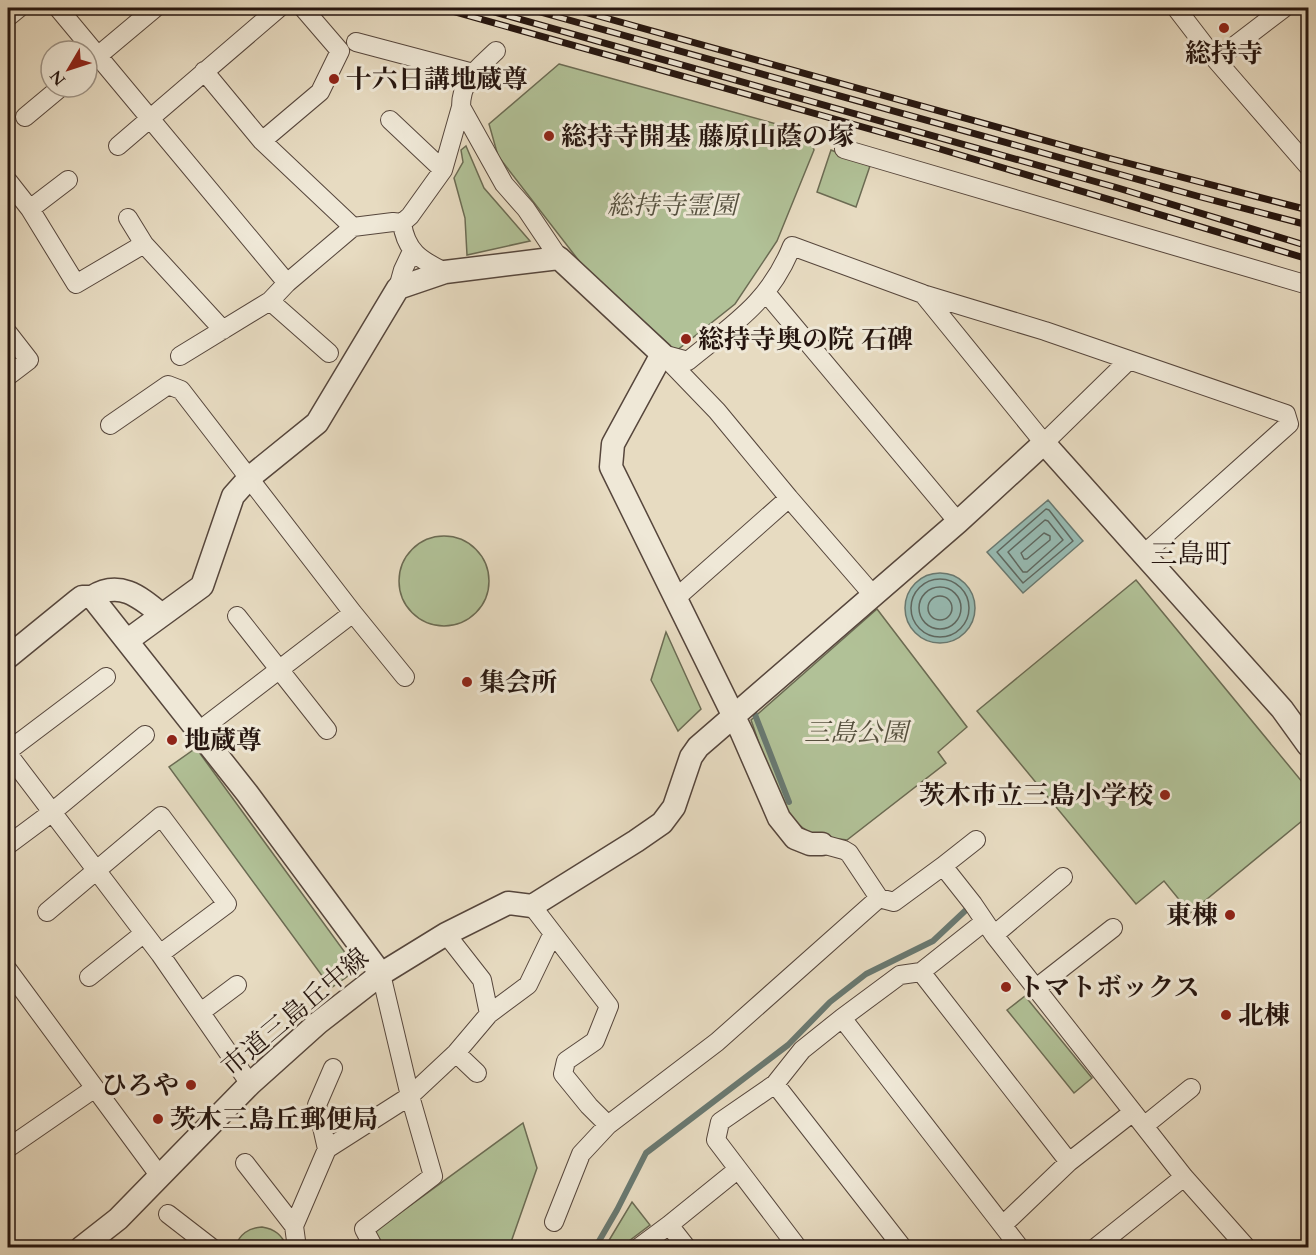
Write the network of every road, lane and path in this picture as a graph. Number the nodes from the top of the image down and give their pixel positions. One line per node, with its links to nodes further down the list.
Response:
1 (19, 8): 8 (street)
2 (58, 8): 9 (street)
3 (155, 8): 12 (street)
4 (279, 8): 15 (street)
5 (303, 8): 22 (street)
6 (1176, 8): 13 (street)
7 (1284, 8): 13 (street)
8 (8, 17)
9 (79, 39)
10 (356, 42): 16 (street)
11 (496, 51): 16 (street)
12 (99, 55)
13 (1216, 60): 25 (street)
14 (99, 66): 20 (street)
15 (204, 71): 20 (street); 22 (street)
16 (473, 73): 18 (street)
17 (47, 99): 19 (street)
18 (461, 107): 26 (street); 35 (street)
19 (26, 117)
20 (150, 119): 23 (street); 37 (street)
21 (390, 120): 26 (street)
22 (262, 141): 32 (street)
23 (118, 146)
24 (844, 149): 38 (street)
25 (1308, 166)
26 (443, 170): 31 (street)
27 (68, 180): 29 (street)
28 (8, 181): 29 (street)
29 (30, 208): 33 (street)
30 (128, 218): 33 (street)
31 (402, 223): 32 (street); 34 (street)
32 (353, 227): 37 (street)
33 (144, 244): 43 (street)
34 (412, 251): 36 (street); 39 (street)
35 (559, 258): 36 (street); 46 (street)
36 (445, 272): 39 (street)
37 (287, 283): 42 (street)
38 (1308, 285)
39 (398, 288): 52 (street)
40 (766, 294): 41 (street); 46 (street); 54 (street)
41 (923, 294): 48 (street); 51 (street)
42 (270, 301): 43 (street); 45 (street)
43 (223, 330): 47 (street)
44 (8, 333): 49 (street)
45 (329, 353)
46 (662, 354): 53 (street); 58 (street)
47 (180, 356)
48 (1129, 360): 51 (street); 55 (street)
49 (8, 376)
50 (110, 425): 52 (street)
51 (1044, 443): 54 (street); 55 (street)
52 (249, 478): 59 (street); 60 (street)
53 (789, 498): 56 (street); 58 (street)
54 (958, 522): 56 (street)
55 (1144, 554): 71 (street)
56 (873, 596): 67 (street)
57 (92, 597): 60 (street); 62 (street); 63 (street)
58 (676, 598): 67 (street)
59 (353, 613): 64 (street); 66 (street)
60 (162, 615): 62 (street)
61 (237, 616): 64 (street)
62 (128, 640): 69 (street)
63 (8, 657)
64 (279, 669): 68 (street); 69 (street)
65 (106, 677): 72 (street)
66 (405, 677)
67 (733, 718): 75 (street); 81 (street)
68 (327, 730)
69 (199, 731): 91 (street)
70 (145, 735): 73 (street)
71 (1308, 745)
72 (8, 752): 73 (street)
73 (51, 813): 76 (street); 78 (street)
74 (976, 840): 77 (street)
75 (822, 844): 80 (street)
76 (8, 845)
77 (943, 866): 80 (street); 84 (street)
78 (95, 871): 82 (street); 86 (street); 88 (street)
79 (1064, 877): 84 (street)
80 (879, 898): 107 (street)
81 (532, 906): 85 (street); 87 (street, 市道三島丘中線)
82 (47, 912)
83 (1113, 928): 94 (street)
84 (989, 929): 90 (street); 94 (street)
85 (553, 933): 96 (street); 107 (street)
86 (143, 934): 88 (street); 92 (street)
87 (446, 934): 91 (street, 市道三島丘中線); 96 (street)
88 (160, 954): 95 (street)
89 (8, 969): 103 (street)
90 (921, 972): 97 (street); 111 (street)
91 (381, 974): 101 (street, 市道三島丘中線); 105 (street)
92 (88, 977)
93 (237, 985): 95 (street)
94 (1035, 989): 106 (street)
95 (201, 1012): 101 (street)
96 (489, 1014): 98 (street)
97 (842, 1018): 102 (street); 119 (street)
98 (456, 1053): 100 (street); 105 (street)
99 (333, 1068): 110 (street)
100 (477, 1073)
101 (250, 1084): 114 (street, 市道三島丘中線)
102 (775, 1084): 113 (street); 128 (street)
103 (95, 1088): 109 (street); 114 (street)
104 (1191, 1088): 108 (street)
105 (410, 1096): 110 (street); 124 (street)
106 (1133, 1112): 108 (street); 111 (street)
107 (608, 1125): 117 (street)
108 (1144, 1126): 115 (street)
109 (8, 1148)
110 (327, 1149): 120 (street)
111 (1069, 1162): 119 (street)
112 (245, 1163): 120 (street)
113 (737, 1170): 118 (street); 127 (street)
114 (159, 1175): 121 (street, 市道三島丘中線)
115 (1185, 1177): 130 (street); 131 (street)
116 (168, 1214): 122 (street)
117 (554, 1221)
118 (669, 1225): 125 (street); 126 (street)
119 (1003, 1225): 129 (street)
120 (294, 1226): 123 (street)
121 (81, 1248)
122 (212, 1248)
123 (297, 1248)
124 (374, 1248)
125 (638, 1248)
126 (687, 1248)
127 (798, 1248)
128 (903, 1248)
129 (1020, 1248)
130 (1095, 1248)
131 (1247, 1248)

